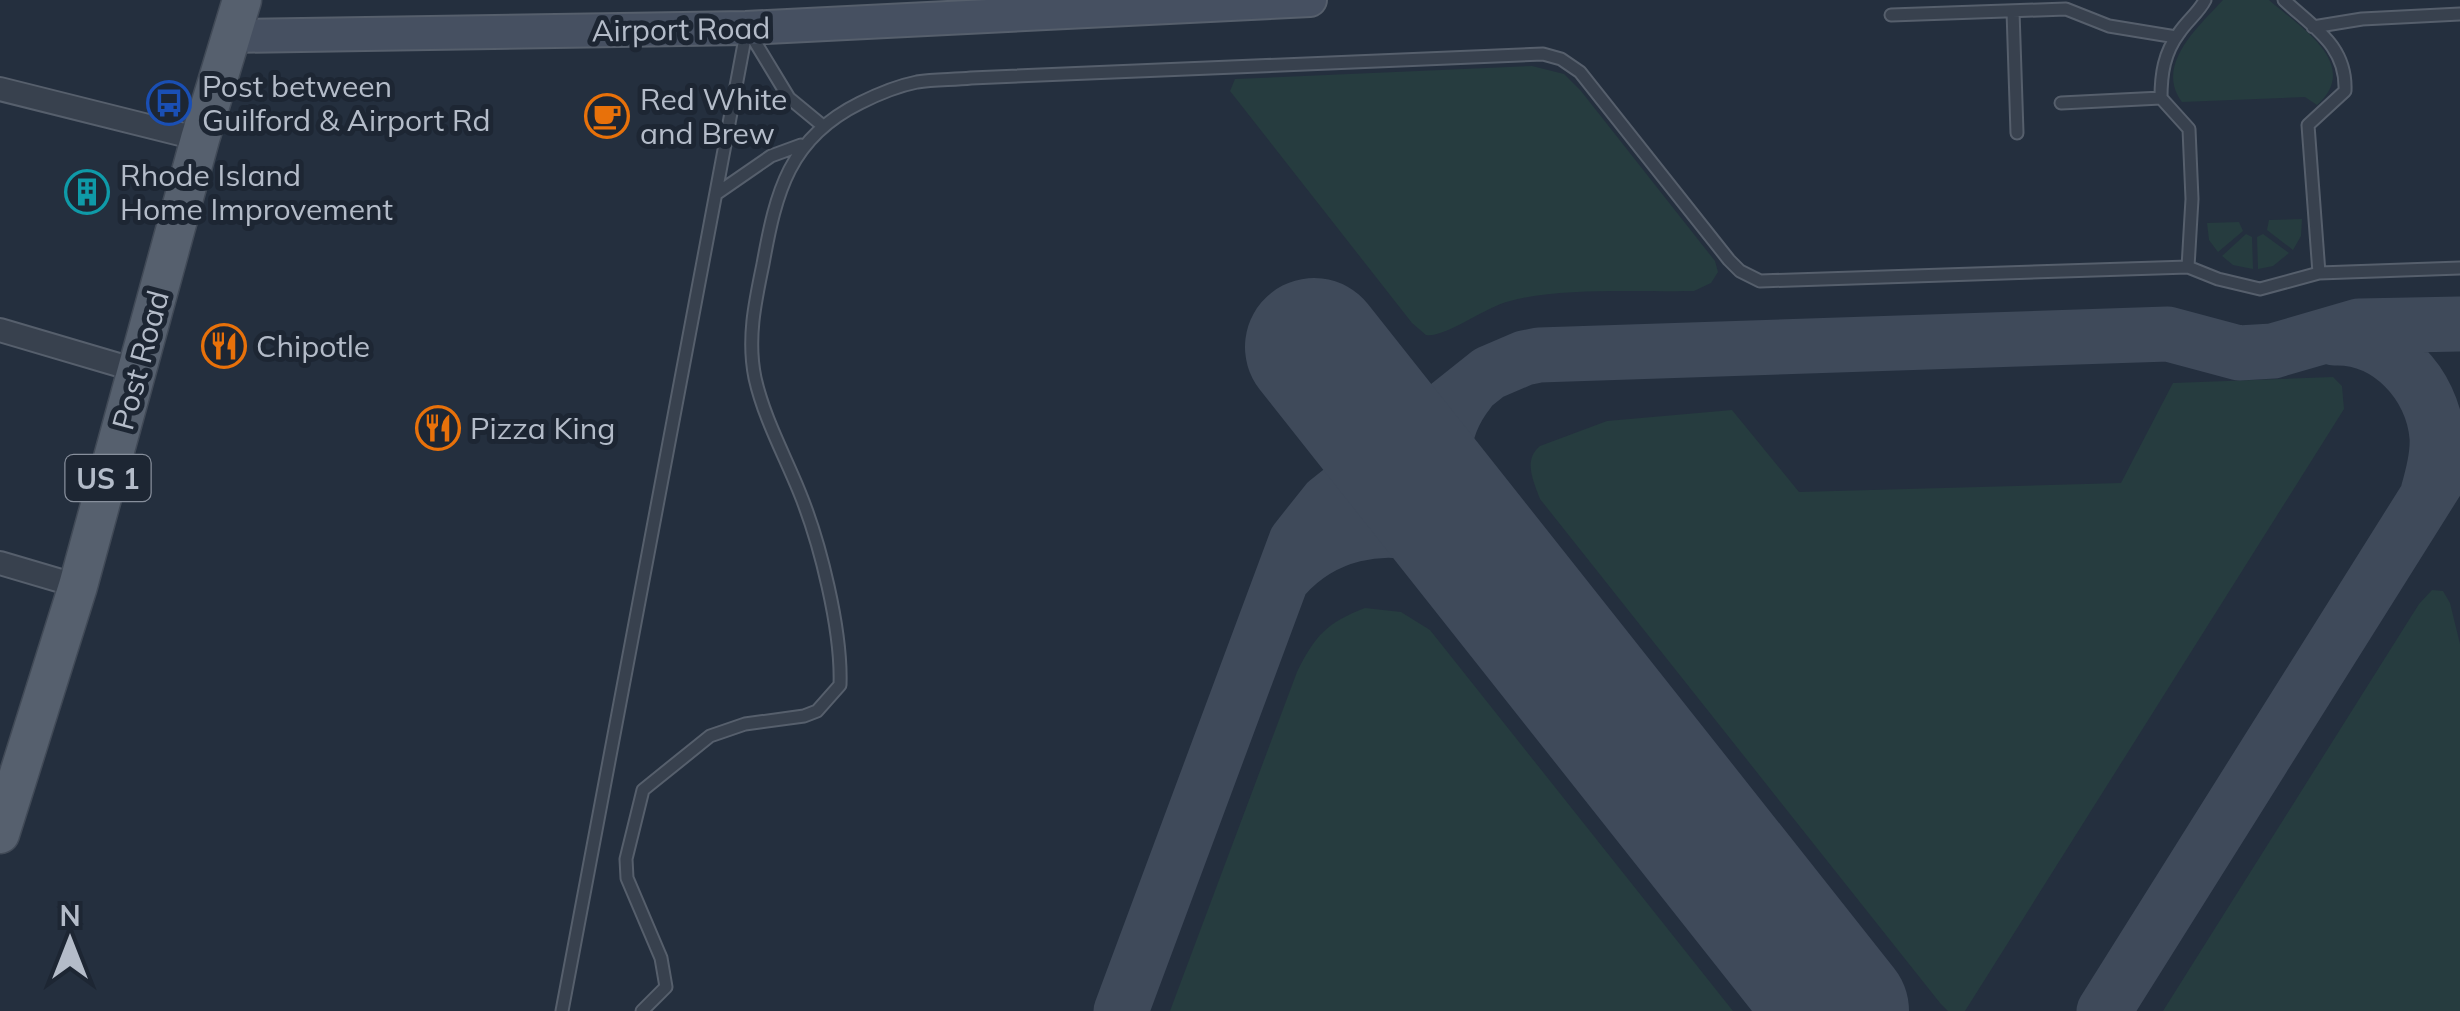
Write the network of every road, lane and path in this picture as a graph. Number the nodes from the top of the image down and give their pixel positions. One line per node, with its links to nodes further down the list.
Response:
1 (242, 0): 12 (main road, Post Road / US 1)
2 (1297, 0): 3 (main road, Airport Road); 6 (main road, Airport Road)
3 (1310, 0)
4 (2205, 0): 13 (lane)
5 (2284, 0): 10 (lane)
6 (1069, 6): 11 (main road, Airport Road)
7 (2013, 11): 9 (lane); 13 (lane); 18 (lane)
8 (2460, 14): 10 (lane)
9 (1891, 15)
10 (2313, 27): 24 (lane)
11 (746, 28): 12 (main road, Airport Road); 17 (lane); 21 (lane)
12 (231, 36): 19 (main road, Post Road / US 1)
13 (2176, 37): 15 (lane)
14 (0, 89): 19 (street)
15 (2160, 98): 16 (lane); 22 (lane)
16 (2061, 103)
17 (823, 126): 20 (lane); 22 (lane)
18 (2017, 133)
19 (200, 138): 26 (main road, Post Road / US 1)
20 (805, 144): 21 (lane); 31 (lane)
21 (716, 194): 30 (lane)
22 (2188, 267): 24 (lane)
23 (2460, 268): 24 (lane)
24 (2319, 273)
25 (0, 330): 26 (street)
26 (139, 371): 28 (main road, Post Road / US 1)
27 (0, 564): 28 (street)
28 (78, 586): 29 (main road, Post Road / US 1)
29 (3, 812)
30 (562, 1011)
31 (642, 1011)

